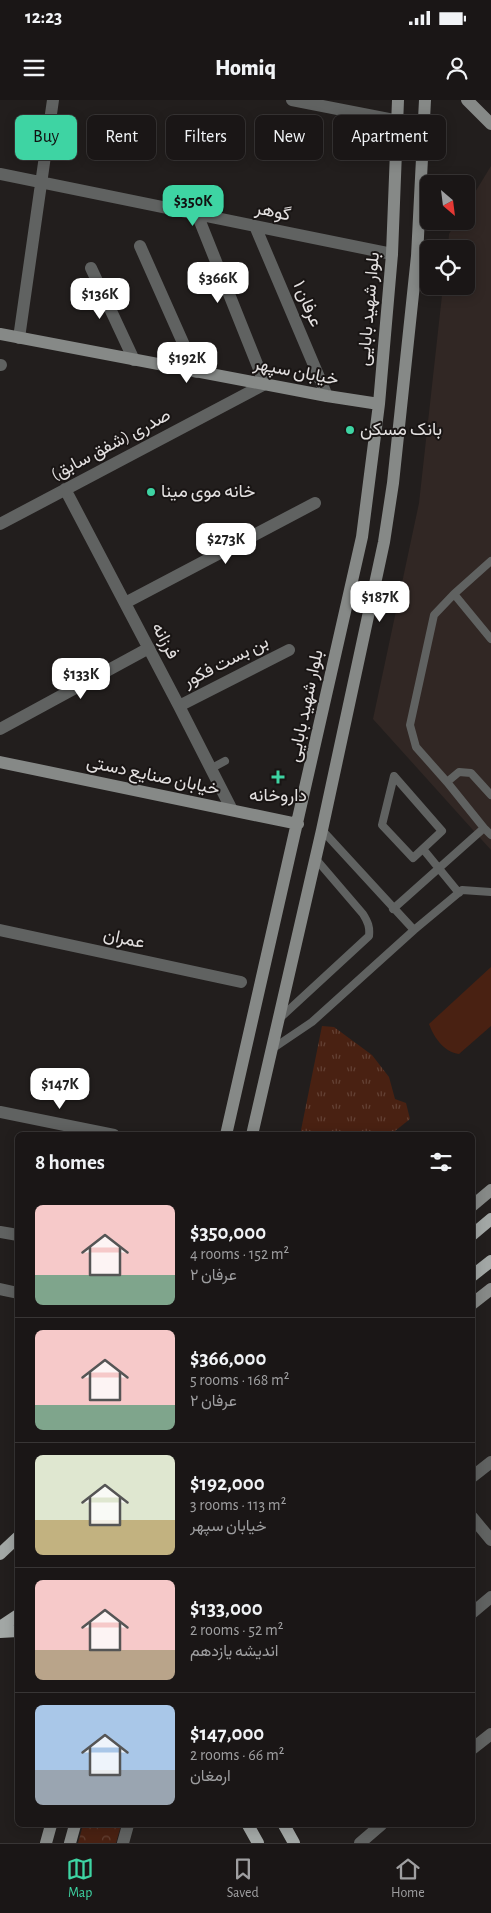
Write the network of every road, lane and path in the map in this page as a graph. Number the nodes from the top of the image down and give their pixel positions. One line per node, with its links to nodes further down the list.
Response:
1 (53, 100): 11 (street)
2 (292, 100): 6 (street)
3 (398, 100): 7 (main road, بلوار شهید بابایی)
4 (424, 100): 43 (main road)
5 (467, 100): 8 (main road)
6 (368, 115)
7 (398, 115)
8 (491, 124)
9 (396, 160): 15 (main road, بلوار شهید بابایی)
10 (0, 174): 11 (street, گوهر)
11 (41, 182): 12 (street, گوهر); 18 (street)
12 (198, 214): 13 (street, گوهر); 21 (street)
13 (255, 226): 15 (street, گوهر); 22 (street, عرفان ۱)
14 (140, 246): 20 (street)
15 (392, 254): 23 (main road, بلوار شهید بابایی)
16 (91, 268): 19 (street)
17 (0, 334): 18 (main road, خیابان سپهر)
18 (19, 338): 19 (main road, خیابان سپهر)
19 (134, 360): 20 (main road, خیابان سپهر)
20 (196, 372): 21 (main road, خیابان سپهر)
21 (265, 384): 22 (main road, خیابان سپهر); 24 (street, صدری (شفق سابق))
22 (327, 396): 23 (main road, خیابان سپهر)
23 (379, 404): 41 (main road, بلوار شهید بابایی)
24 (65, 490): 26 (street, صدری (شفق سابق)); 29 (street, فرزانه)
25 (315, 503): 29 (street)
26 (0, 524)
27 (491, 561): 28 (lane)
28 (454, 594): 30 (lane); 38 (lane)
29 (125, 603): 31 (street, فرزانه)
30 (491, 639)
31 (149, 648): 33 (street, فرزانه); 34 (street)
32 (289, 650): 33 (street, بن بست فكور)
33 (179, 706): 37 (street, فرزانه)
34 (0, 729)
35 (225, 761): 37 (lane)
36 (0, 762): 40 (main road, خیابان صنایع دستی)
37 (212, 768): 40 (street, فرزانه)
38 (447, 782): 39 (lane); 42 (lane)
39 (491, 795)
40 (232, 810): 41 (main road, خیابان صنایع دستی)
41 (298, 824): 58 (main road, بلوار شهید بابایی)
42 (484, 828): 44 (lane); 47 (lane)
43 (322, 830): 46 (main road); 50 (lane)
44 (491, 835)
45 (423, 849): 45 (lane); 47 (lane)
46 (315, 858): 54 (main road); 54 (lane)
47 (439, 868): 49 (lane); 50 (lane)
48 (491, 892): 49 (lane)
49 (459, 893): 52 (lane)
50 (393, 909): 52 (lane)
51 (0, 930): 53 (street, عمران)
52 (414, 930): 55 (lane)
53 (240, 982)
54 (278, 1020): 55 (main road)
55 (271, 1051): 59 (main road)
56 (0, 1112): 57 (street)
57 (99, 1132)
58 (227, 1132)
59 (253, 1132)
60 (491, 1190): 61 (main road)
61 (475, 1203)
62 (491, 1220): 64 (main road)
63 (0, 1232): 65 (street)
64 (475, 1233)
65 (15, 1234)
66 (491, 1260): 67 (main road)
67 (475, 1273)
68 (0, 1289): 70 (street)
69 (491, 1289): 71 (main road)
70 (15, 1292)
71 (475, 1302)
72 (491, 1462): 73 (street)
73 (475, 1475)
74 (475, 1521): 76 (street)
75 (15, 1540): 77 (main road)
76 (491, 1540)
77 (0, 1554)
78 (491, 1597): 79 (street)
79 (475, 1610)
80 (15, 1617): 81 (main road)
81 (0, 1628)
82 (15, 1631): 83 (main road)
83 (0, 1632)
84 (491, 1734): 85 (street)
85 (475, 1747)
86 (50, 1827): 92 (main road)
87 (74, 1827): 93 (main road)
88 (127, 1827): 94 (street)
89 (249, 1827): 95 (main road)
90 (285, 1827): 96 (main road)
91 (379, 1827): 97 (street)
92 (46, 1843)
93 (70, 1843)
94 (123, 1843)
95 (258, 1843)
96 (294, 1843)
97 (360, 1843)

